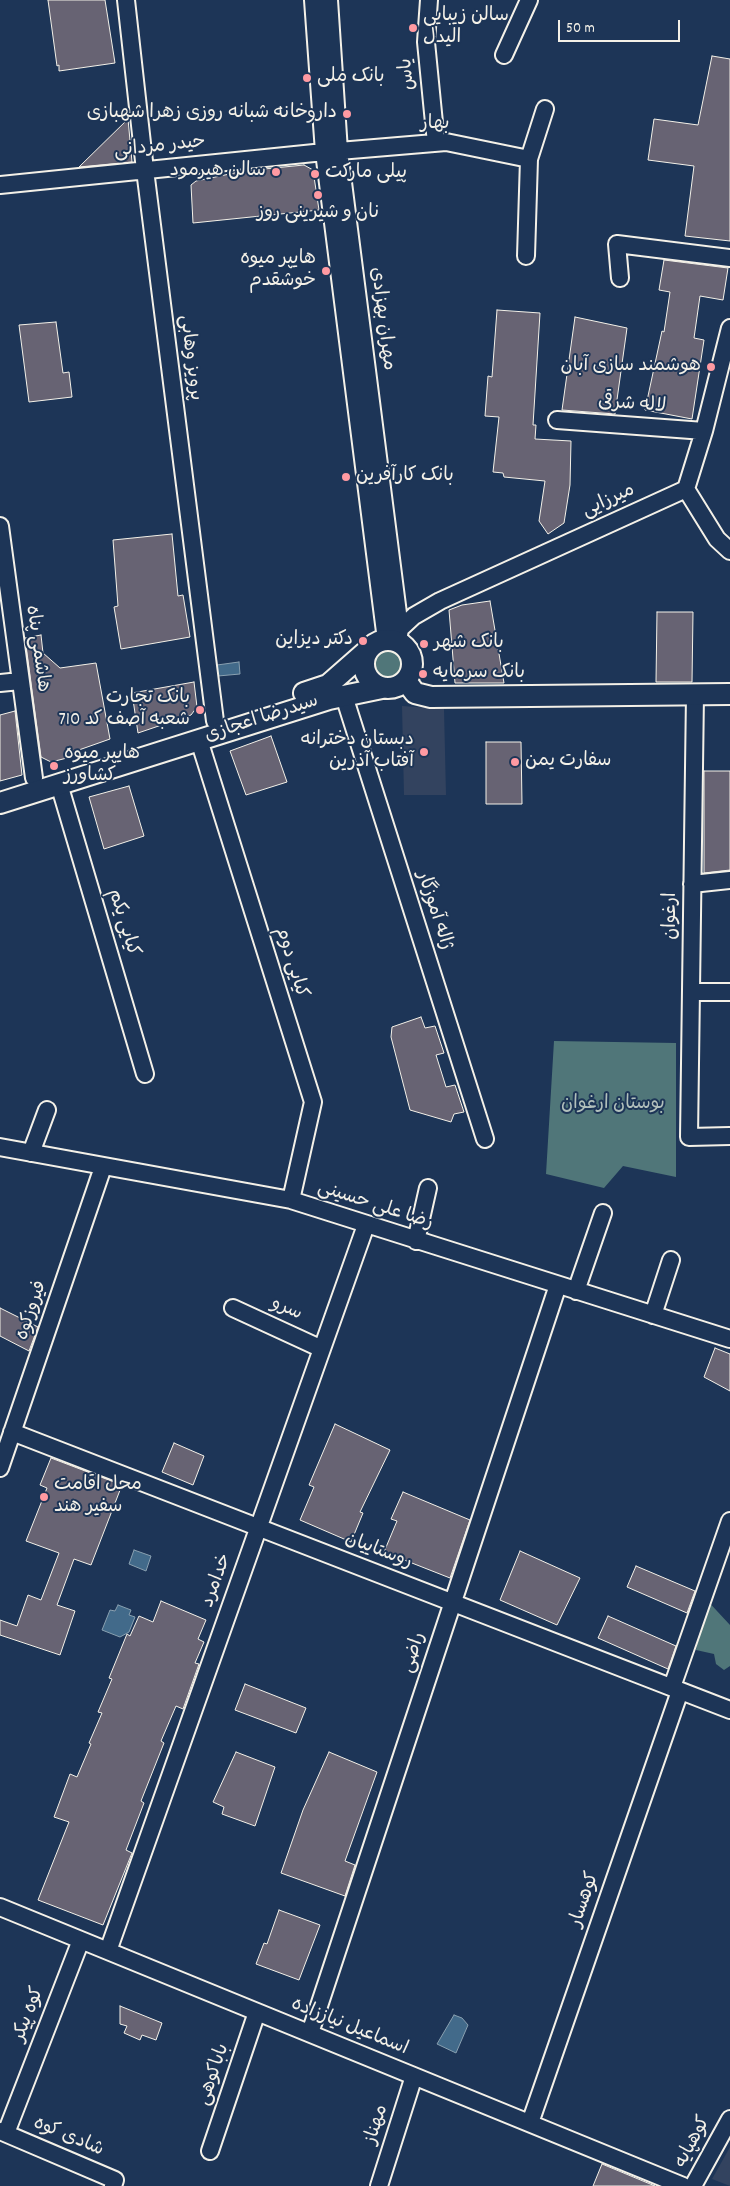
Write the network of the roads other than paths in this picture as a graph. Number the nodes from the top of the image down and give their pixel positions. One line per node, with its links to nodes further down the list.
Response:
1 (126, 0): 11 (street, پرویز وهابی)
2 (313, 0): 9 (street, مهران بهزادی)
3 (329, 0): 9 (street, مهران بهزادی)
4 (429, 0): 8 (street, یاس)
5 (529, 0): 6 (street)
6 (504, 55)
7 (545, 109): 10 (street)
8 (436, 144): 9 (street, بهار); 10 (street, بهار)
9 (331, 151): 11 (street, حیدر مردانی); 22 (street, مهران بهزادی)
10 (530, 159): 13 (street)
11 (145, 170): 12 (street, حیدر مردانی); 30 (street, پرویز وهابی)
12 (0, 185)
13 (526, 256)
14 (730, 258): 15 (street)
15 (620, 278)
16 (730, 328): 18 (street)
17 (558, 420): 18 (street, لاله شرقی)
18 (704, 431): 19 (street)
19 (686, 489): 21 (street); 22 (street, میرزایی)
20 (0, 526): 23 (street, هاشمی پناه)
21 (730, 551)
22 (388, 640): 24 (main road); 26 (main road); 30 (main road, سیدرضا اعجازی)
23 (20, 681): 25 (street); 32 (street, هاشمی پناه)
24 (406, 681): 26 (main road, سیدرضا اعجازی); 27 (main road)
25 (0, 683)
26 (382, 688): 29 (main road, سیدرضا اعجازی)
27 (695, 694): 28 (main road); 37 (street, ارغوان)
28 (730, 694)
29 (344, 696): 31 (main road, سیدرضا اعجازی); 43 (street, ژاله آموزگار)
30 (215, 721): 32 (main road, سیدرضا اعجازی)
31 (199, 740): 33 (main road, سیدرضا اعجازی); 48 (street, کیایی دوم)
32 (34, 778): 34 (main road, سیدرضا اعجازی)
33 (59, 784): 35 (main road, سیدرضا اعجازی); 40 (street, کیایی یکم)
34 (0, 788)
35 (0, 803)
36 (730, 880): 37 (street)
37 (692, 884): 38 (street, ارغوان)
38 (692, 992): 39 (street); 42 (street, ارغوان)
39 (730, 992)
40 (146, 1074)
41 (47, 1110): 45 (street)
42 (730, 1136)
43 (485, 1139)
44 (0, 1147): 45 (street, رضا علی حسینی)
45 (31, 1153): 46 (street, رضا علی حسینی)
46 (103, 1167): 48 (street, رضا علی حسینی); 59 (street, فیروزکوه)
47 (428, 1188): 51 (street)
48 (291, 1200): 50 (street, رضا علی حسینی)
49 (603, 1213): 54 (street)
50 (366, 1225): 51 (street, رضا علی حسینی); 58 (street, خدامرد)
51 (416, 1241): 53 (street, رضا علی حسینی)
52 (671, 1260): 56 (street)
53 (558, 1285): 54 (street, رضا علی حسینی); 63 (street, راضی)
54 (576, 1291): 56 (street, رضا علی حسینی)
55 (233, 1308): 58 (street, سرو)
56 (653, 1315): 57 (street, رضا علی حسینی)
57 (730, 1339)
58 (322, 1349): 62 (street, خدامرد)
59 (12, 1432): 60 (street, فیروزکوه); 62 (street, روستاییان)
60 (0, 1468)
61 (730, 1521): 64 (street, کوهسار)
62 (258, 1528): 63 (street, روستاییان); 68 (street, خدامرد)
63 (453, 1602): 64 (street, روستاییان); 70 (street, راضی)
64 (676, 1689): 65 (street, روستاییان); 73 (street, کوهسار)
65 (730, 1710)
66 (0, 1906): 67 (street, اسماعیل نیاززاده)
67 (81, 1940): 68 (street, اسماعیل نیاززاده); 74 (street, کوه پیکر)
68 (108, 1951): 69 (street, اسماعیل نیاززاده)
69 (257, 2012): 70 (street, اسماعیل نیاززاده); 75 (street, باباکوهی)
70 (310, 2034): 71 (street, اسماعیل نیاززاده)
71 (414, 2076): 73 (street, اسماعیل نیاززاده); 77 (street, مهناز)
72 (730, 2119): 79 (street, کوهپایه)
73 (530, 2124): 78 (street, اسماعیل نیاززاده)
74 (3, 2132): 76 (street, شادی کوه)
75 (210, 2151)
76 (113, 2186)
77 (379, 2186)
78 (683, 2186)
79 (693, 2186)

